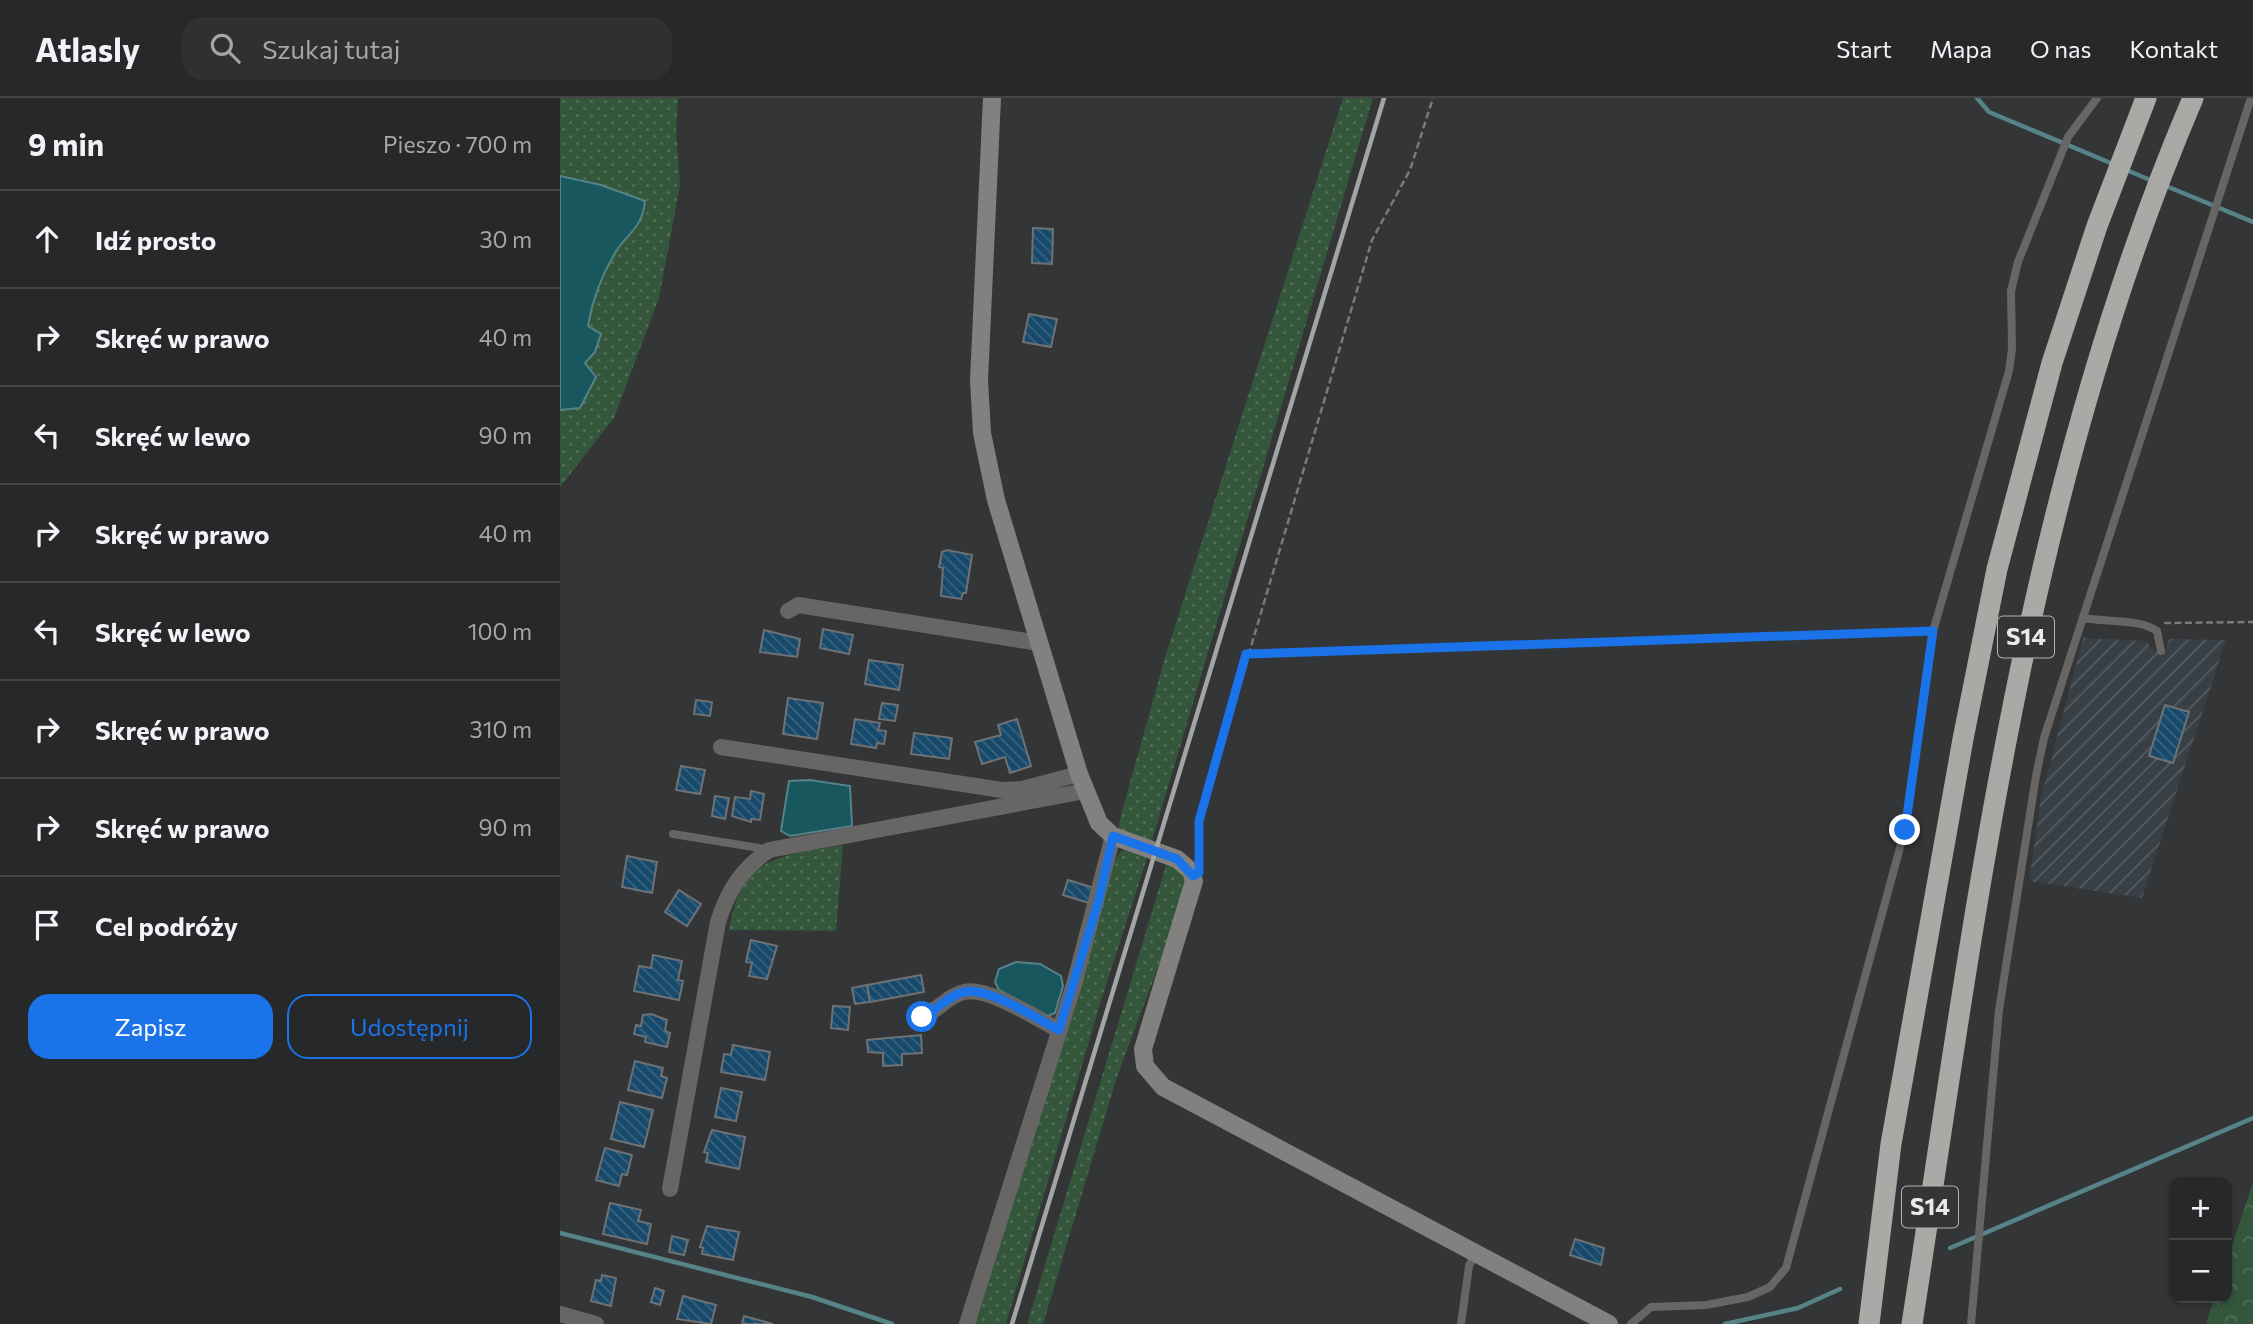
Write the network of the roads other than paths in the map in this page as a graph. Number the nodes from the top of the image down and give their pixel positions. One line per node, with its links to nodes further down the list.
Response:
1 (992, 98): 8 (street)
2 (2097, 98): 24 (lane)
3 (2147, 98): 25 (highway, S14)
4 (2193, 98): 26 (highway, S14)
5 (2251, 98): 7 (lane)
6 (788, 611): 8 (street)
7 (2083, 618): 9 (lane); 27 (lane)
8 (1039, 643): 11 (street)
9 (2161, 651)
10 (721, 747): 11 (street)
11 (1082, 783): 13 (street); 14 (street)
12 (673, 834): 14 (lane)
13 (1113, 836): 16 (street); 18 (street)
14 (769, 850): 17 (street)
15 (922, 1017): 16 (street)
16 (1059, 1030): 21 (street)
17 (670, 1189)
18 (1475, 1253): 22 (lane); 23 (street)
19 (560, 1314): 20 (street)
20 (596, 1324)
21 (967, 1324)
22 (1461, 1324)
23 (1609, 1324)
24 (1631, 1324)
25 (1869, 1324)
26 (1912, 1324)
27 (1970, 1324)

